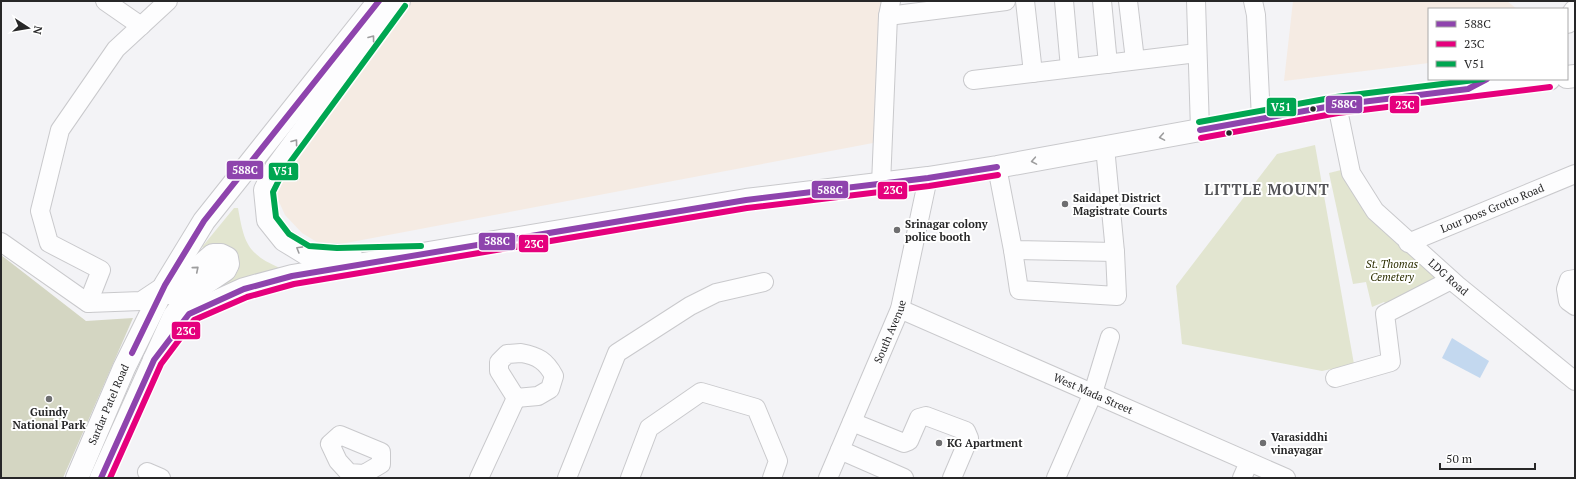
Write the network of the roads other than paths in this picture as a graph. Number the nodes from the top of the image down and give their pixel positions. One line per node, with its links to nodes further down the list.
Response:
1 (105, 1): 15 (street)
2 (168, 1): 15 (street)
3 (379, 1): 41 (main road, Sardar Patel Road)
4 (400, 1): 37 (main road, one-way to 4)
5 (1006, 1): 12 (street)
6 (1025, 1): 20 (street)
7 (1064, 1): 19 (street)
8 (1102, 1): 18 (street)
9 (1128, 1): 17 (street)
10 (1196, 1): 16 (street)
11 (1253, 1): 26 (street)
12 (890, 8): 32 (street)
13 (1575, 11): 14 (main road)
14 (1568, 21)
15 (141, 26): 42 (street)
16 (1198, 53): 17 (street); 27 (street)
17 (1135, 60): 18 (street)
18 (1108, 64): 19 (street)
19 (1070, 68): 20 (street)
20 (1032, 73): 21 (street)
21 (973, 80)
22 (1485, 80): 24 (main road)
23 (1541, 80): 24 (main road)
24 (1468, 89): 25 (main road)
25 (1337, 105): 26 (main road); 34 (street, LDG Road)
26 (1261, 119): 27 (main road)
27 (1200, 130): 28 (main road, one-way to 28)
28 (1106, 147): 29 (main road, one-way to 29); 36 (street)
29 (997, 167): 31 (main road); 35 (street)
30 (1575, 174): 34 (street, Lour Doss Grotto Road)
31 (928, 178): 32 (main road); 44 (street, South Avenue)
32 (880, 184): 37 (main road)
33 (1, 242): 42 (street)
34 (1408, 243): 39 (street, LDG Road)
35 (1013, 250): 36 (street); 36 (street)
36 (1115, 252)
37 (420, 254): 46 (main road)
38 (1575, 279): 43 (street)
39 (1451, 280): 47 (street); 48 (street, LDG Road)
40 (764, 282): 57 (street)
41 (160, 294): 42 (street); 46 (main road, one-way to 46); 54 (main road, Sardar Patel Road)
42 (88, 303)
43 (1575, 306)
44 (900, 309): 49 (street, West Mada Street); 51 (street, South Avenue)
45 (1110, 337): 49 (street)
46 (154, 360): 55 (main road)
47 (1336, 378)
48 (1575, 381)
49 (1093, 393): 53 (street, West Mada Street); 63 (street)
50 (516, 398): 56 (street)
51 (859, 425): 52 (street, South Avenue); 62 (street)
52 (839, 462): 60 (street); 61 (street)
53 (1249, 462): 64 (street); 65 (street, West Mada Street)
54 (77, 478)
55 (102, 478)
56 (479, 478)
57 (567, 478)
58 (630, 478): 59 (street)
59 (772, 478)
60 (875, 478)
61 (904, 478)
62 (952, 478)
63 (1056, 478)
64 (1242, 478)
65 (1286, 478)

